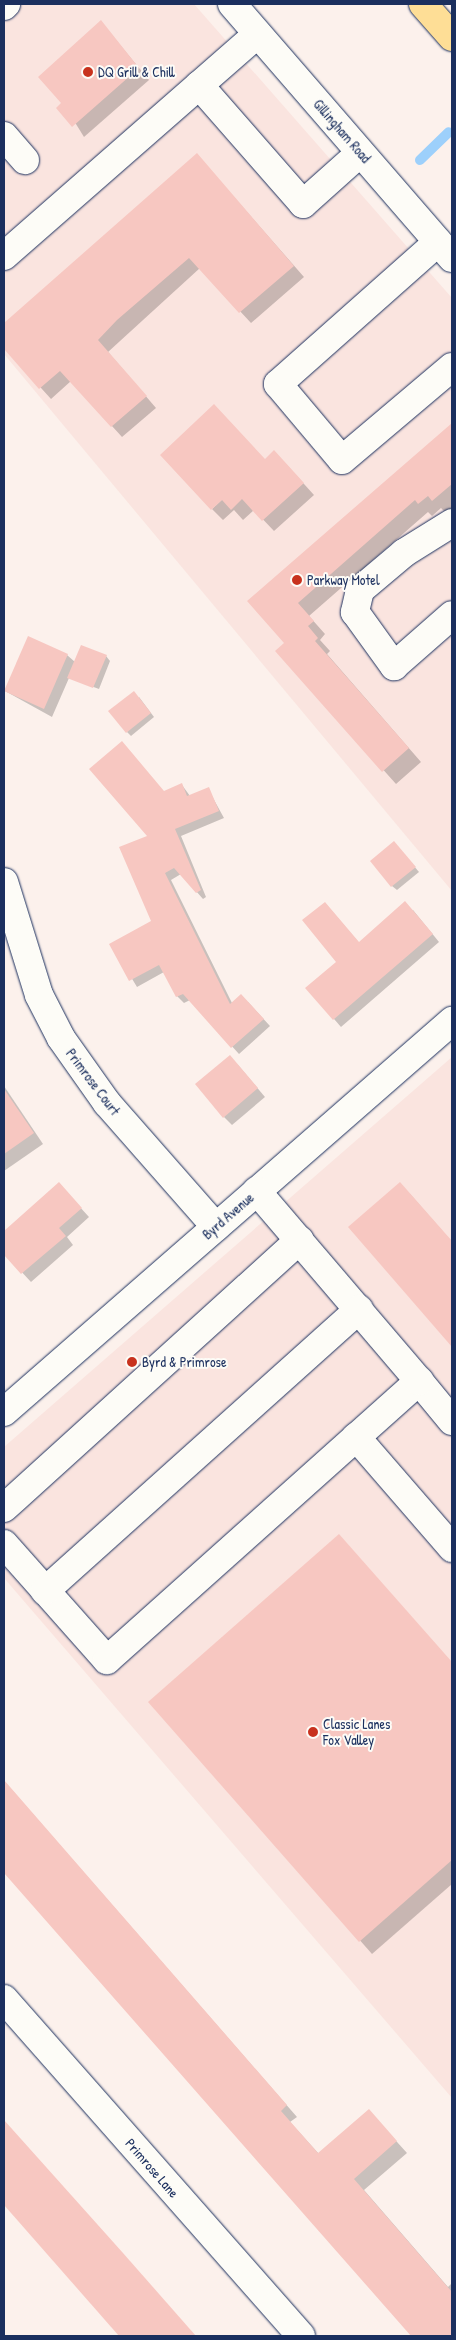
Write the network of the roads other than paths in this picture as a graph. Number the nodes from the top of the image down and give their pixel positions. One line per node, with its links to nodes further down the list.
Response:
1 (232, 4): 3 (street, Gillingham Road)
2 (423, 4): 4 (highway)
3 (258, 34): 5 (street); 7 (street, Gillingham Road)
4 (452, 37)
5 (200, 85): 7 (street); 10 (street)
6 (4, 136): 8 (street)
7 (360, 153): 9 (street, Gillingham Road)
8 (25, 160)
9 (445, 250): 11 (street)
10 (4, 256)
11 (452, 367)
12 (452, 522): 13 (street)
13 (452, 615)
14 (4, 882): 17 (street, Primrose Court)
15 (452, 1021): 16 (street, Byrd Avenue)
16 (257, 1191): 17 (street, Byrd Avenue); 18 (street)
17 (216, 1227): 21 (street, Byrd Avenue)
18 (300, 1240): 19 (street); 24 (street)
19 (359, 1309): 20 (street); 27 (street)
20 (419, 1381): 22 (street); 23 (street)
21 (4, 1412)
22 (452, 1421)
23 (356, 1437): 26 (street); 27 (street)
24 (4, 1508)
25 (4, 1544): 27 (street)
26 (452, 1548)
27 (45, 1591)
28 (4, 1999): 29 (street, Primrose Lane)
29 (301, 2336)

